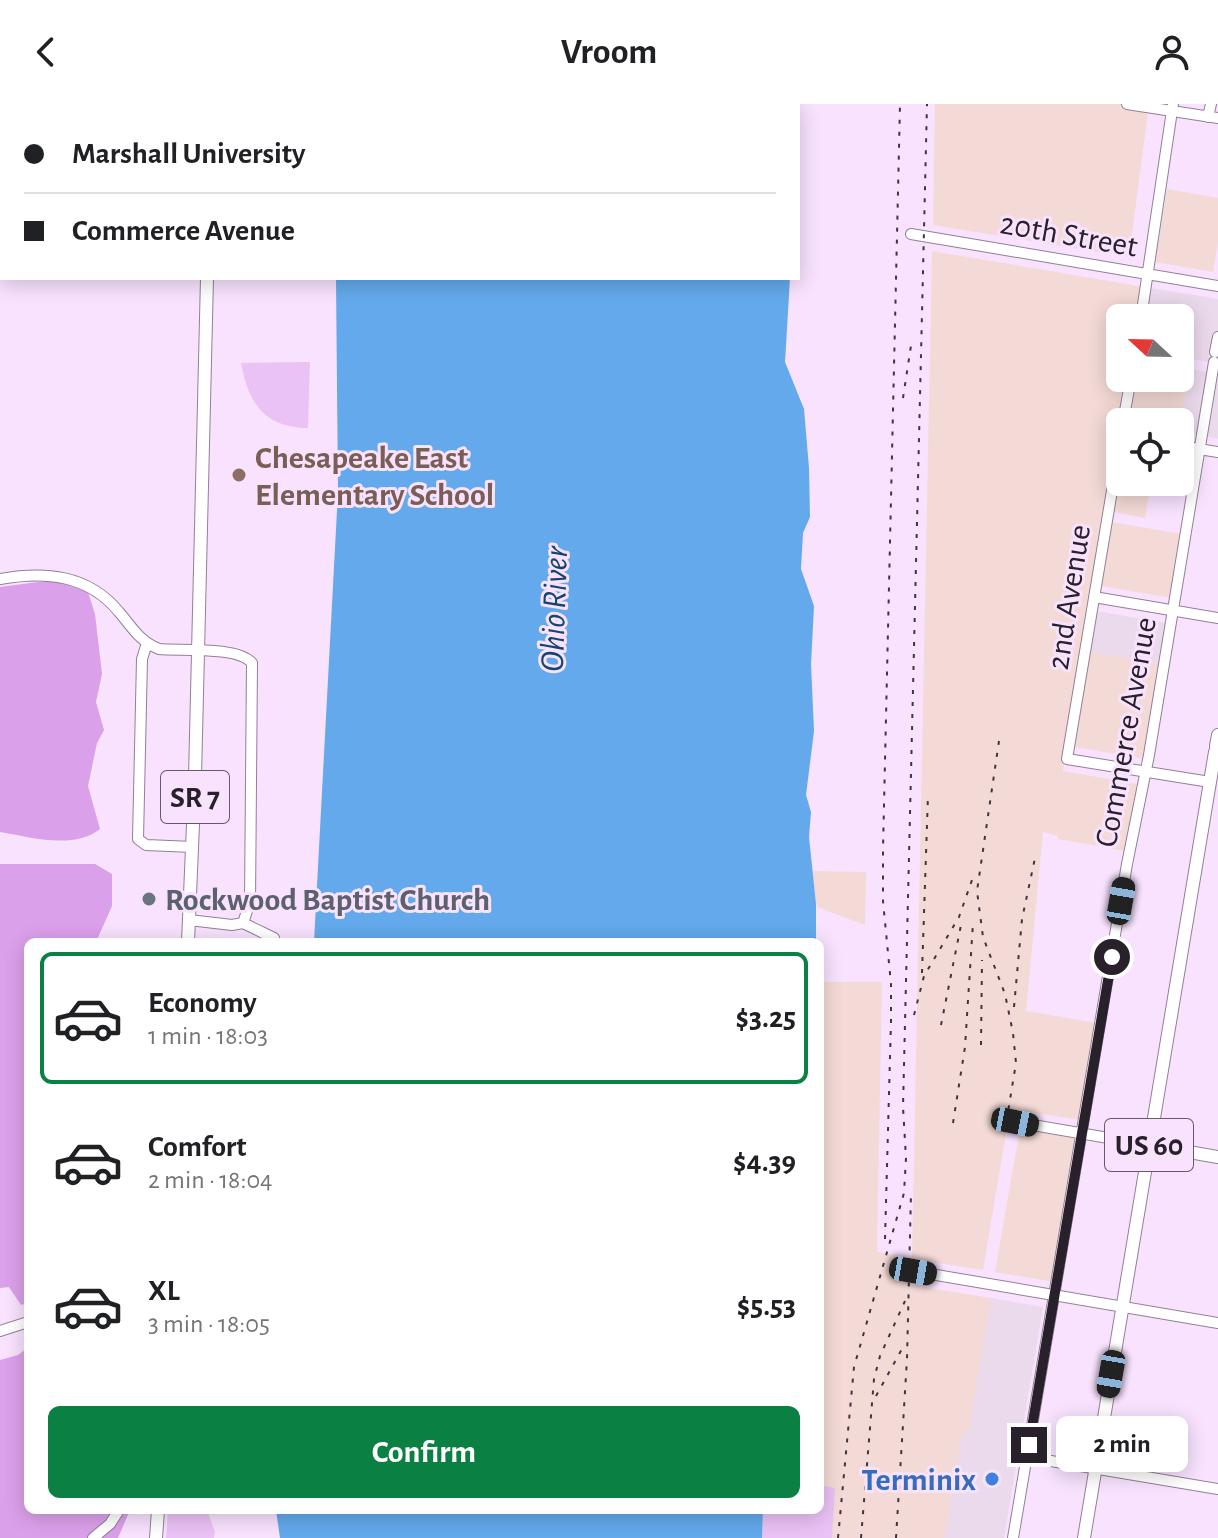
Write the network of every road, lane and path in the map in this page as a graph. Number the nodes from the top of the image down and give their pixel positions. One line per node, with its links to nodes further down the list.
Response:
1 (1127, 104): 3 (street)
2 (1211, 104): 4 (street)
3 (1173, 107): 4 (street); 6 (street)
4 (1213, 118)
5 (911, 234): 6 (street, 20th Street)
6 (1148, 274): 8 (street, 20th Street); 9 (street)
7 (207, 280): 20 (main road, SR 7)
8 (1218, 286)
9 (1143, 304)
10 (1218, 337): 12 (street, Commerce Avenue)
11 (1194, 448): 12 (street)
12 (1199, 449): 13 (street); 17 (street, Commerce Avenue)
13 (1218, 452)
14 (1111, 496): 16 (street, 2nd Avenue)
15 (0, 579): 19 (street)
16 (1094, 597): 17 (street); 22 (street, 2nd Avenue)
17 (1173, 610): 18 (street); 22 (street, Commerce Avenue)
18 (1218, 618)
19 (147, 643): 20 (street); 24 (street)
20 (199, 651): 24 (main road, SR 7); 26 (street)
21 (1216, 744): 23 (main road, US 60)
22 (1144, 772): 23 (street); 30 (street, Commerce Avenue)
23 (1210, 782): 31 (main road, US 60)
24 (193, 847): 25 (main road, SR 7)
25 (189, 920): 26 (street); 27 (main road, SR 7)
26 (243, 923): 28 (street)
27 (188, 938)
28 (274, 938)
29 (1015, 1122): 30 (street)
30 (1083, 1134): 31 (street); 34 (street, Commerce Avenue)
31 (1149, 1145): 32 (main road); 35 (main road, US 60)
32 (1218, 1157)
33 (913, 1271): 34 (street)
34 (1055, 1296): 35 (street); 39 (street, Commerce Avenue)
35 (1122, 1307): 37 (street); 40 (main road, US 60)
36 (24, 1323): 38 (street)
37 (1218, 1323)
38 (0, 1331)
39 (1027, 1457): 40 (street); 46 (street, Commerce Avenue)
40 (1095, 1468): 41 (street); 47 (main road, US 60)
41 (1218, 1489)
42 (116, 1514): 44 (street)
43 (158, 1514): 45 (main road)
44 (93, 1538)
45 (156, 1538)
46 (1013, 1538)
47 (1084, 1538)

